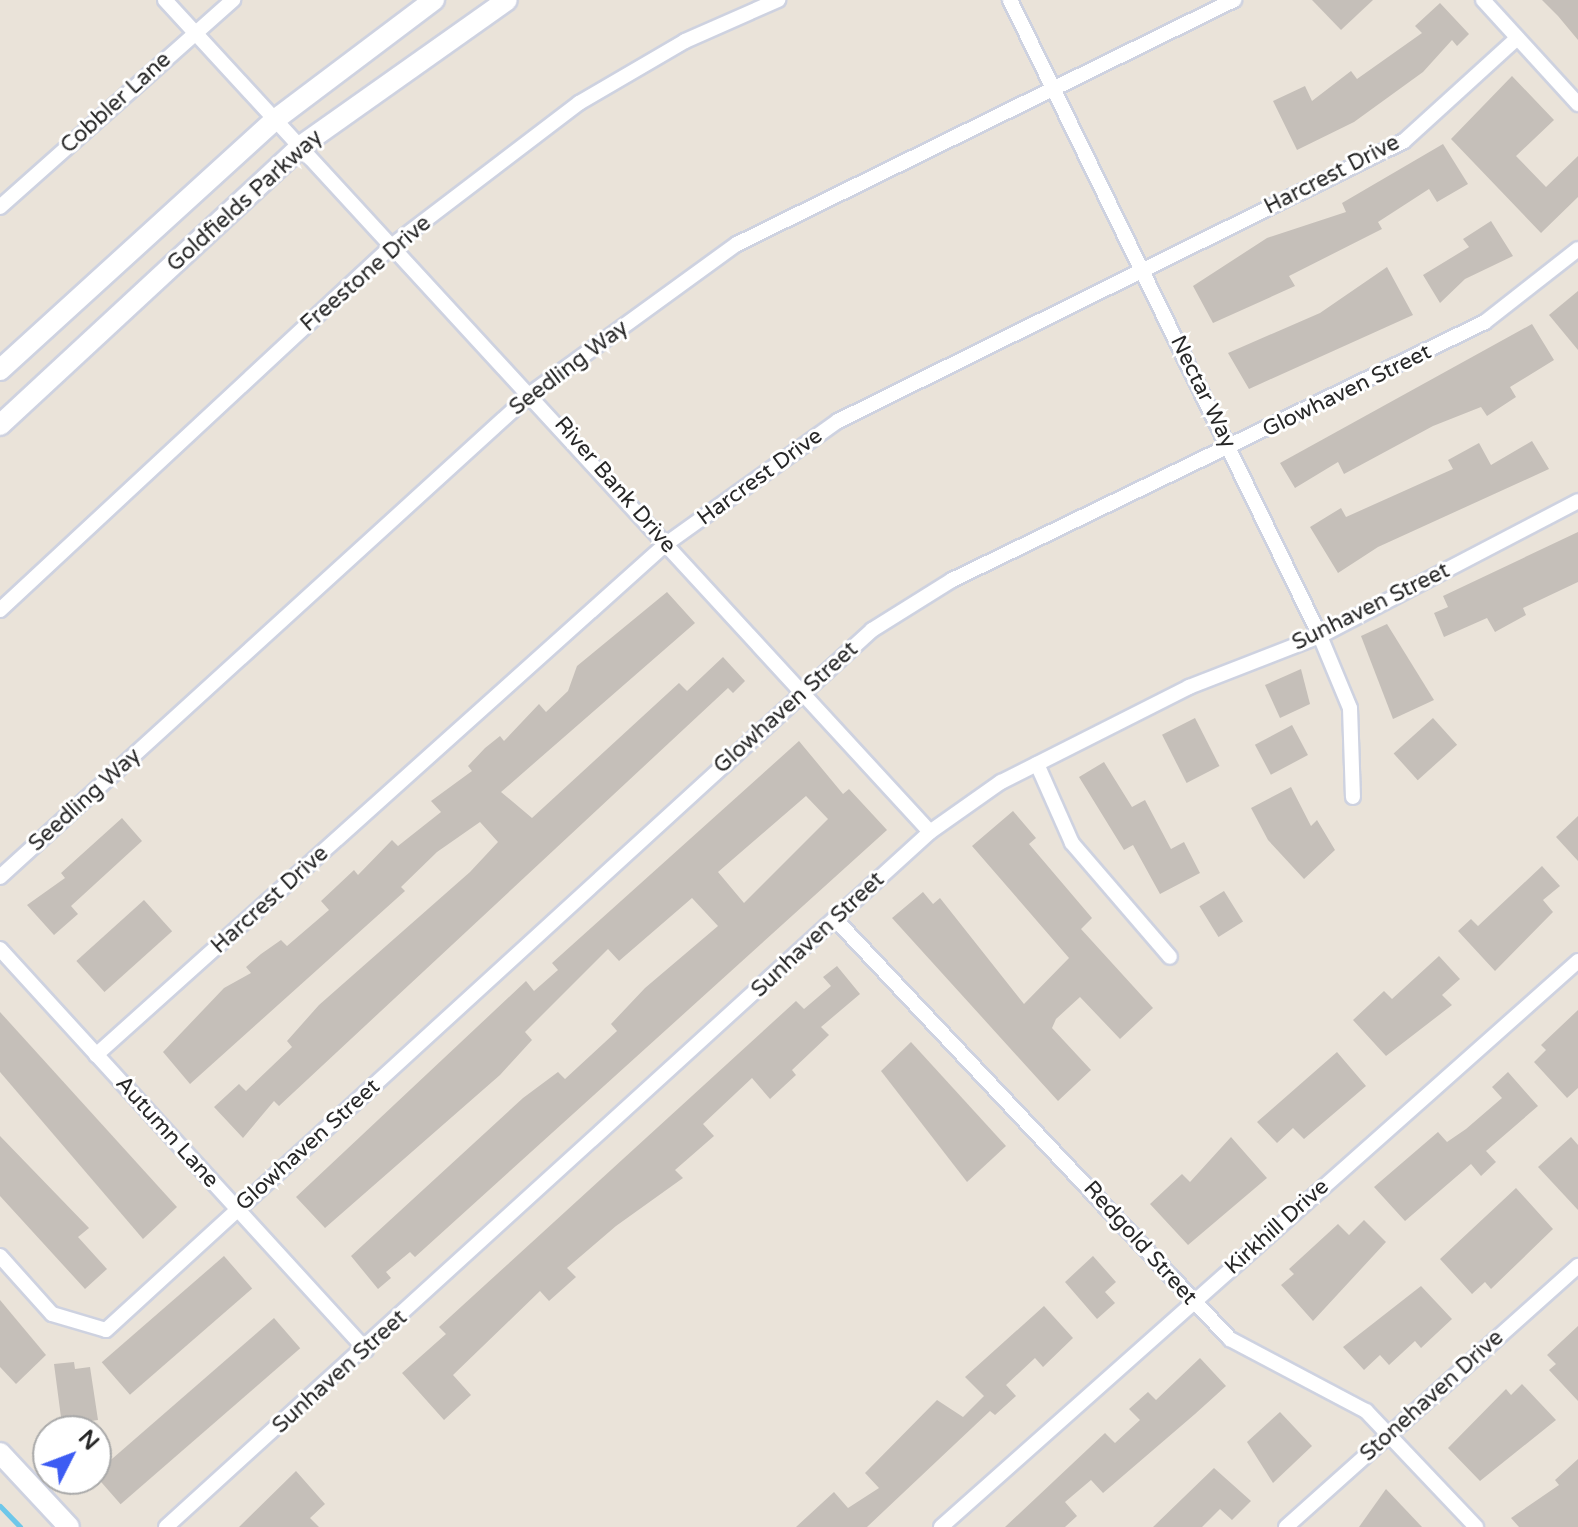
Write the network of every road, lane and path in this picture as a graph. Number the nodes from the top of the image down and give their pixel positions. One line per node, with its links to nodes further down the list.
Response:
1 (165, 0): 9 (street, River Bank Drive)
2 (233, 0): 9 (street, Cobbler Lane)
3 (434, 0): 13 (main road, Goldfields Parkway)
4 (507, 0): 14 (main road, Goldfields Parkway)
5 (778, 0): 16 (street, Freestone Drive)
6 (1010, 0): 11 (street, Nectar Way)
7 (1234, 0): 11 (street, Seedling Way)
8 (1483, 0): 10 (street)
9 (194, 32): 13 (street, River Bank Drive); 15 (street, Cobbler Lane)
10 (1517, 38): 12 (street); 18 (street, Harcrest Drive)
11 (1052, 87): 18 (street, Nectar Way); 20 (street, Seedling Way)
12 (1578, 104)
13 (276, 119): 14 (street, River Bank Drive); 19 (main road, Goldfields Parkway)
14 (301, 146): 16 (street, River Bank Drive); 21 (main road, Goldfields Parkway)
15 (0, 207)
16 (394, 244): 20 (street, River Bank Drive); 25 (street, Freestone Drive)
17 (1578, 249): 22 (street, Glowhaven Street)
18 (1143, 268): 22 (street, Nectar Way); 24 (street, Harcrest Drive)
19 (0, 370)
20 (533, 392): 24 (street, River Bank Drive); 31 (street, Seedling Way)
21 (0, 425)
22 (1230, 449): 26 (street, Nectar Way); 27 (street, Glowhaven Street)
23 (1578, 501): 26 (street, Sunhaven Street)
24 (666, 544): 27 (street, River Bank Drive); 36 (street, Harcrest Drive)
25 (0, 610)
26 (1320, 636): 28 (street, Sunhaven Street); 29 (street, Nectar Way)
27 (801, 693): 30 (street, River Bank Drive); 37 (street, Glowhaven Street)
28 (1037, 764): 30 (street, Sunhaven Street); 34 (street)
29 (1353, 797)
30 (930, 832): 32 (street, Sunhaven Street)
31 (0, 877)
32 (835, 919): 40 (street, Redgold Street); 41 (street, Sunhaven Street)
33 (0, 949): 36 (street, Autumn Lane)
34 (1170, 957)
35 (1578, 961): 40 (street, Kirkhill Drive)
36 (96, 1055): 37 (street, Autumn Lane)
37 (238, 1209): 38 (street, Glowhaven Street); 41 (street, Autumn Lane)
38 (0, 1256)
39 (1578, 1266): 42 (street, Stonehaven Drive)
40 (1193, 1302): 42 (street, Redgold Street); 46 (street, Kirkhill Drive)
41 (366, 1350): 45 (street, Sunhaven Street)
42 (1390, 1433): 47 (street, Stonehaven Drive); 48 (street, Redgold Street)
43 (0, 1453): 44 (main road)
44 (69, 1527)
45 (166, 1527)
46 (941, 1527)
47 (1286, 1527)
48 (1476, 1527)

